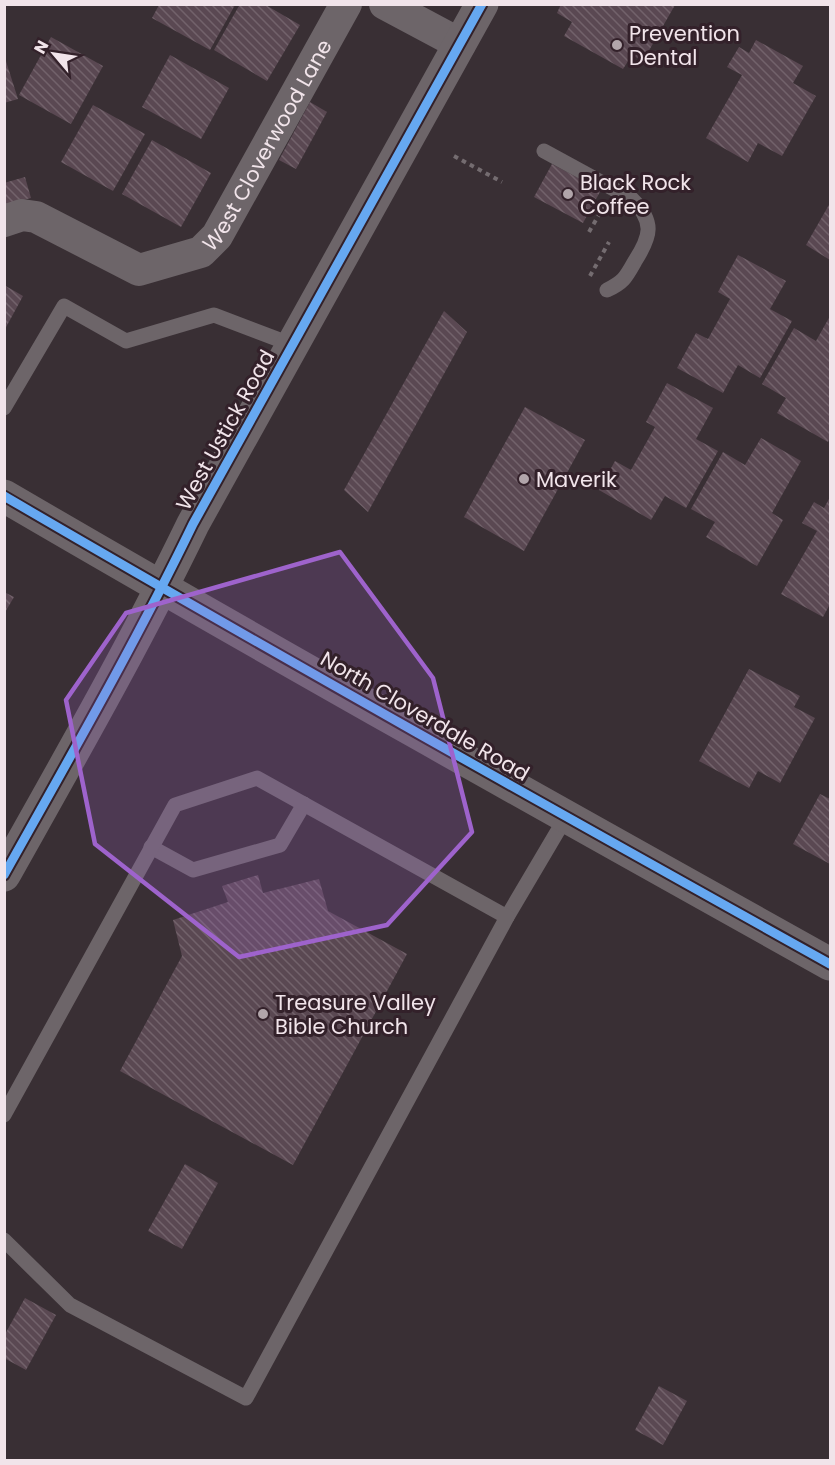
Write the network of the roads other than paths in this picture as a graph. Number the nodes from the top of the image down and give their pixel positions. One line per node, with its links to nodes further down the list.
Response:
1 (346, 4): 6 (street, West Cloverwood Lane)
2 (385, 4): 4 (street)
3 (482, 4): 4 (main road, West Ustick Road)
4 (460, 44): 8 (main road, West Ustick Road)
5 (544, 151): 7 (lane)
6 (4, 221)
7 (607, 290)
8 (293, 345): 9 (lane); 11 (main road, West Ustick Road)
9 (4, 408)
10 (4, 496): 11 (main road, North Cloverdale Road)
11 (162, 588): 13 (main road, North Cloverdale Road); 15 (main road, West Ustick Road)
12 (304, 804): 14 (lane); 14 (lane); 16 (lane)
13 (566, 817): 16 (lane); 17 (main road, North Cloverdale Road)
14 (151, 847): 18 (lane)
15 (4, 875)
16 (507, 917): 19 (lane)
17 (831, 964)
18 (4, 1115)
19 (4, 1239)

